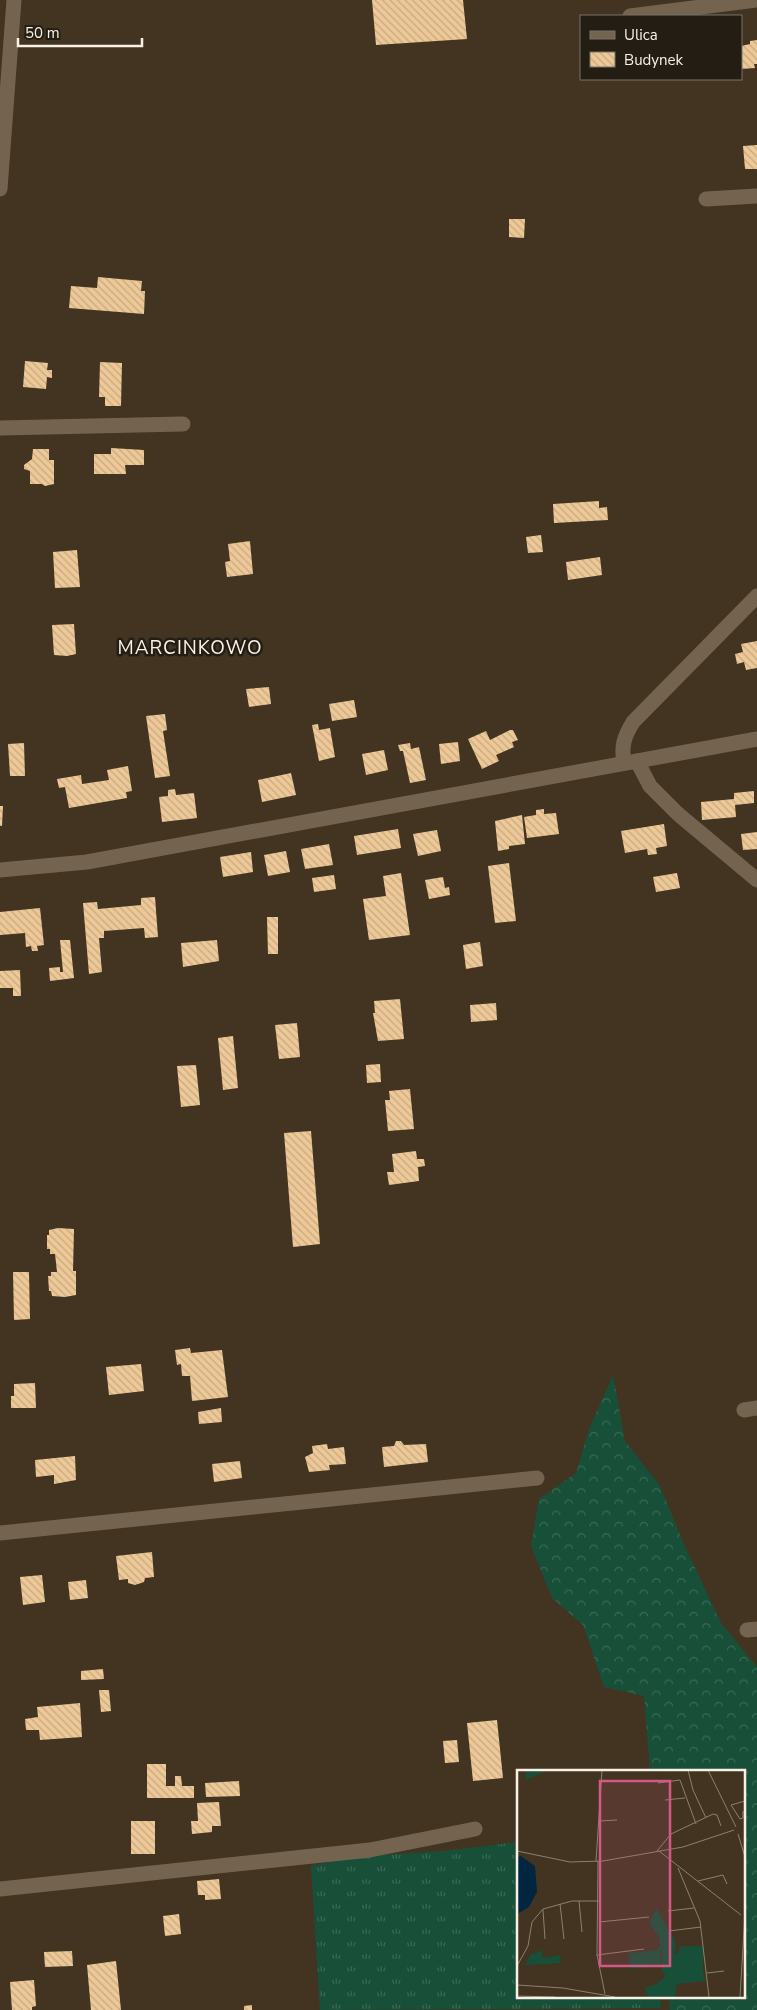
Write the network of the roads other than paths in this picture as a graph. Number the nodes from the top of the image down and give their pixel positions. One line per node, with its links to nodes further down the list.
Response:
1 (14, 0): 4 (street)
2 (756, 0): 3 (street)
3 (638, 15)
4 (0, 189)
5 (757, 196): 6 (street)
6 (706, 199)
7 (183, 424): 8 (street)
8 (0, 428)
9 (757, 596): 11 (street)
10 (757, 739): 11 (street)
11 (630, 762): 12 (street); 13 (street)
12 (0, 870)
13 (757, 880)
14 (538, 1478): 15 (street)
15 (0, 1533)
16 (475, 1829): 17 (street)
17 (0, 1889)

